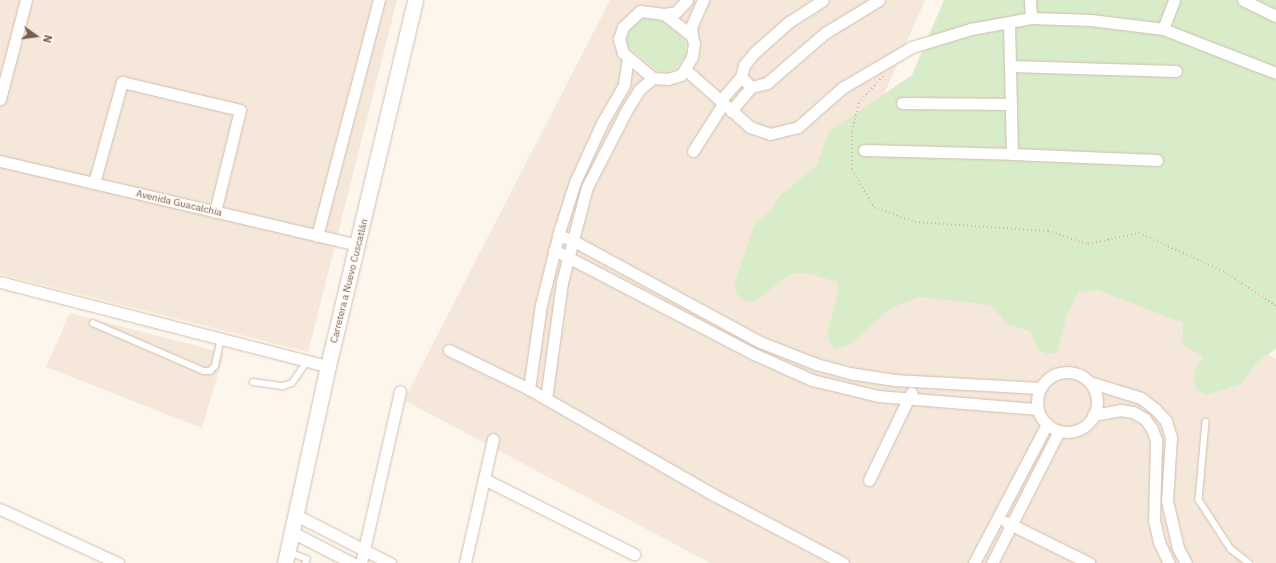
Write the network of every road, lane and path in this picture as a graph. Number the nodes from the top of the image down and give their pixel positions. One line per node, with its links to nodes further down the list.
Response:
1 (26, 0): 26 (street)
2 (379, 0): 38 (street)
3 (415, 0): 40 (street, Carretera a Nuevo Cuscatlán)
4 (687, 0): 11 (street)
5 (703, 0): 16 (street)
6 (823, 0): 23 (street)
7 (879, 0): 25 (street)
8 (1030, 0): 13 (street)
9 (1174, 0): 15 (street)
10 (1243, 0): 12 (street)
11 (664, 14): 16 (street); 17 (street)
12 (1276, 16)
13 (1031, 18): 14 (street); 15 (street)
14 (1009, 22): 18 (street); 29 (street)
15 (1163, 29): 21 (street)
16 (692, 36): 19 (street)
17 (628, 58): 24 (street); 37 (street)
18 (1010, 66): 20 (street); 28 (street)
19 (686, 70): 24 (street); 29 (street)
20 (1176, 71)
21 (1276, 73)
22 (885, 75): 44 (path)
23 (741, 77): 25 (street); 29 (street)
24 (653, 78): 39 (street)
25 (751, 87): 29 (street)
26 (0, 99)
27 (902, 103): 28 (street)
28 (1011, 104): 32 (street)
29 (725, 105): 31 (street)
30 (864, 150): 32 (street)
31 (693, 151)
32 (1012, 154): 33 (street)
33 (1156, 160)
34 (0, 161): 35 (street, Avenida Guacalchia)
35 (94, 183): 36 (street, Avenida Guacalchia); 36 (street)
36 (214, 212): 38 (street, Avenida Guacalchia)
37 (558, 235): 39 (street); 41 (street)
38 (317, 236): 40 (street, Avenida Guacalchia)
39 (572, 240): 42 (street); 51 (street)
40 (358, 245): 49 (street, Carretera a Nuevo Cuscatlán)
41 (554, 250): 42 (street); 54 (street)
42 (568, 256): 56 (street); 57 (street)
43 (0, 282): 46 (street)
44 (1276, 306)
45 (93, 323): 46 (lane)
46 (221, 338): 48 (street)
47 (449, 350): 54 (street)
48 (308, 360): 49 (street); 50 (lane)
49 (328, 366): 67 (street, Carretera a Nuevo Cuscatlán)
50 (253, 382)
51 (917, 382): 53 (street); 56 (street)
52 (1089, 382): 53 (street); 59 (street); 85 (street)
53 (1040, 388): 58 (street)
54 (529, 389): 57 (street)
55 (400, 391): 71 (street)
56 (909, 398): 58 (street); 65 (street)
57 (546, 399): 80 (street)
58 (1037, 409): 61 (street)
59 (1093, 415): 62 (street); 84 (street)
60 (1206, 422): 86 (lane)
61 (1047, 424): 62 (street); 68 (street)
62 (1059, 431): 69 (street)
63 (493, 439): 64 (street)
64 (484, 479): 72 (street); 79 (street)
65 (869, 480)
66 (0, 509): 74 (street)
67 (296, 515): 70 (street, Carretera a Nuevo Cuscatlán); 71 (street)
68 (999, 518): 69 (street); 81 (street)
69 (1012, 525): 82 (street); 83 (street)
70 (292, 532): 73 (street, Carretera a Nuevo Cuscatlán); 76 (street)
71 (364, 550): 77 (street); 78 (street)
72 (634, 554)
73 (287, 557): 75 (lane)
74 (118, 563)
75 (306, 563)
76 (352, 563)
77 (360, 563)
78 (390, 563)
79 (465, 563)
80 (843, 563)
81 (974, 563)
82 (992, 563)
83 (1089, 563)
84 (1169, 563)
85 (1186, 563)
86 (1249, 563)

